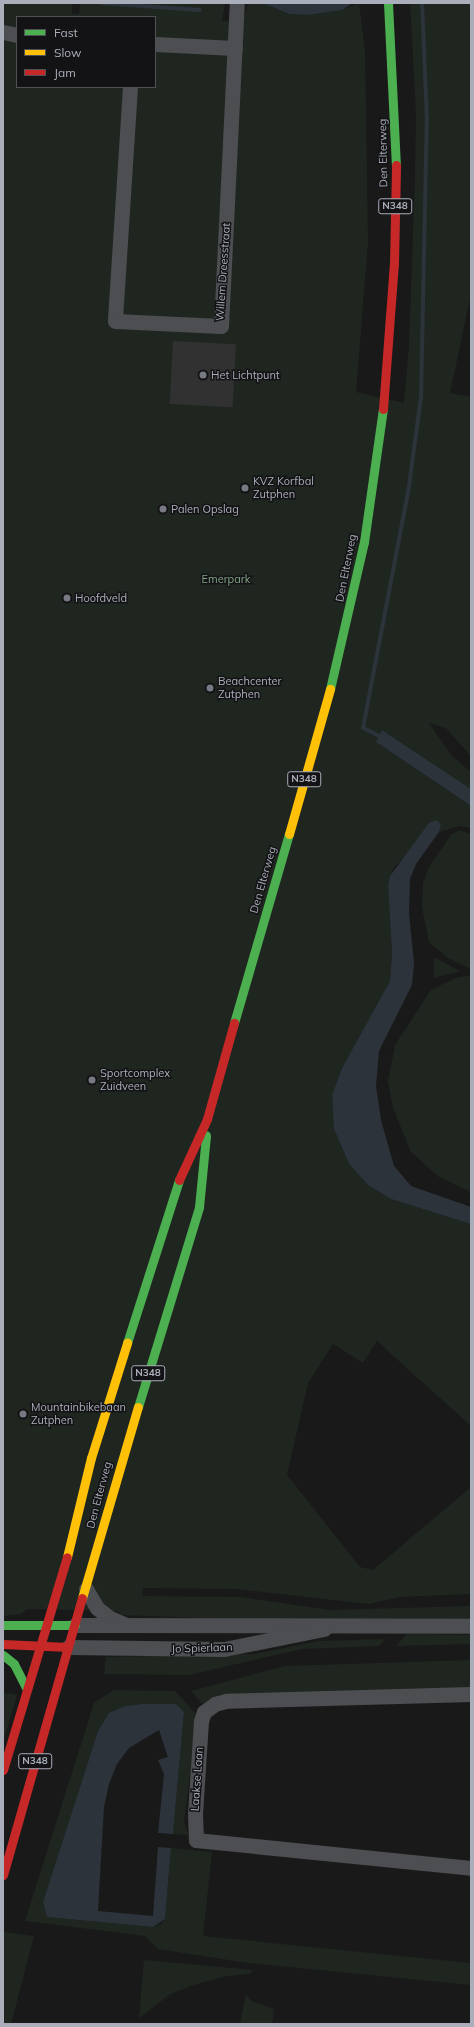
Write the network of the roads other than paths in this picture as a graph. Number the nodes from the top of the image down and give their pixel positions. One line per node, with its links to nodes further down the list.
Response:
1 (237, 3): 6 (street, Willem Dreesstraat)
2 (388, 3): 8 (main road, Den Elterweg / N348)
3 (3, 32): 4 (street)
4 (16, 35)
5 (156, 44): 6 (street)
6 (235, 48): 7 (street, Willem Dreesstraat)
7 (130, 88)
8 (207, 1120): 9 (main road, Den Elterweg / N348); 11 (main road, Den Elterweg / N348)
9 (86, 1589): 12 (main road, Den Elterweg / N348); 13 (street, Jo Spierlaan)
10 (3, 1625): 11 (main road)
11 (45, 1625): 12 (main road); 17 (main road, Den Elterweg / N348)
12 (75, 1625): 13 (street, Jo Spierlaan); 18 (main road, Den Elterweg / N348)
13 (131, 1626): 15 (street, Jo Spierlaan)
14 (471, 1626): 15 (street, Jo Spierlaan)
15 (333, 1627): 18 (street, Jo Spierlaan)
16 (3, 1644): 17 (main road)
17 (39, 1645): 18 (main road); 20 (main road, Den Elterweg / N348)
18 (68, 1647): 24 (main road, Den Elterweg / N348)
19 (3, 1656): 20 (main road)
20 (26, 1688): 22 (main road, Den Elterweg / N348)
21 (471, 1694): 23 (street, Laakse Laan)
22 (3, 1770)
23 (471, 1868)
24 (3, 1875)

